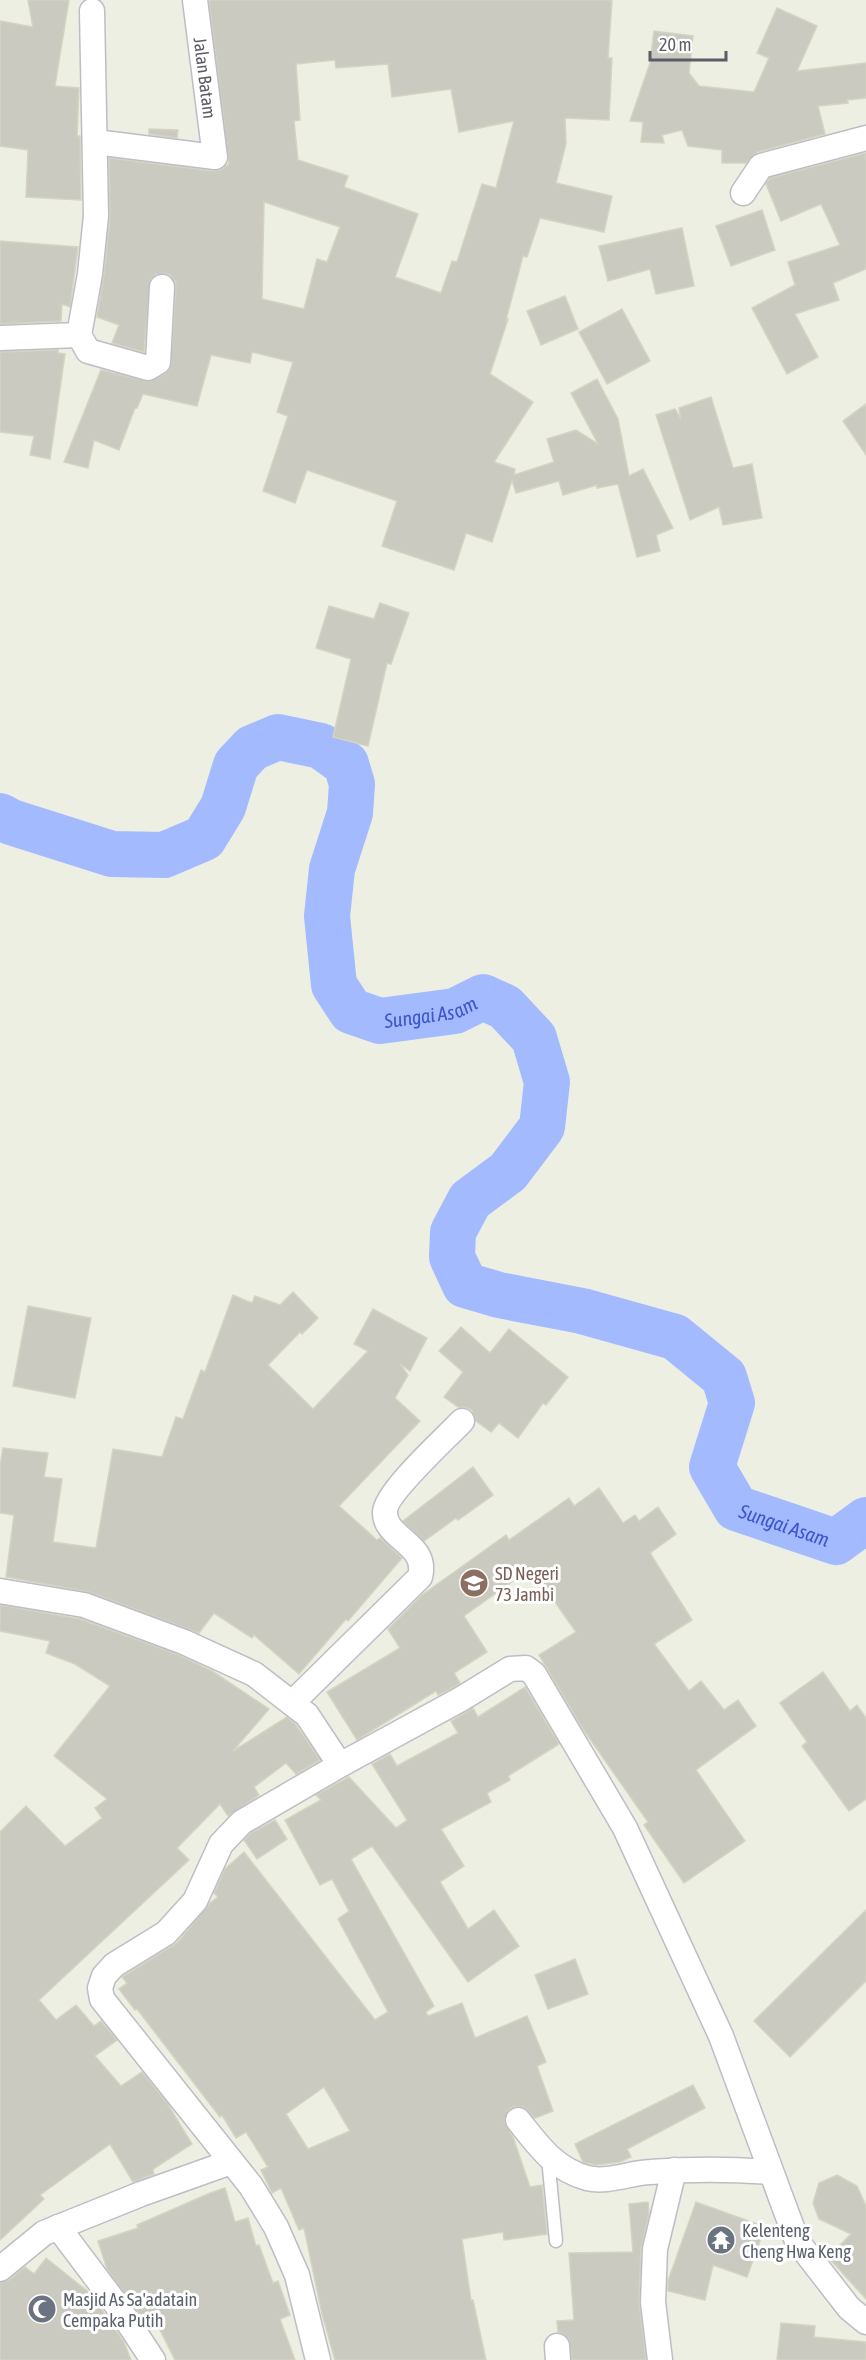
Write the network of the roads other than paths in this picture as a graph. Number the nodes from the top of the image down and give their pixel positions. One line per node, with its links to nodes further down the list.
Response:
1 (195, 0): 4 (street, Jalan Batam)
2 (93, 11): 4 (street)
3 (866, 138): 5 (street)
4 (95, 142): 7 (street)
5 (742, 193)
6 (162, 286): 7 (street)
7 (79, 335): 8 (street)
8 (0, 338)
9 (462, 1421): 11 (street)
10 (0, 1591): 11 (street)
11 (292, 1703): 12 (street)
12 (340, 1765): 15 (street); 17 (street)
13 (518, 2120): 14 (street)
14 (548, 2158): 16 (street); 19 (lane)
15 (231, 2162): 18 (street); 23 (street)
16 (674, 2170): 17 (street); 24 (street)
17 (770, 2172): 21 (street)
18 (58, 2227): 20 (street); 22 (street)
19 (556, 2241)
20 (1, 2267)
21 (866, 2322)
22 (153, 2360)
23 (318, 2360)
24 (660, 2360)

